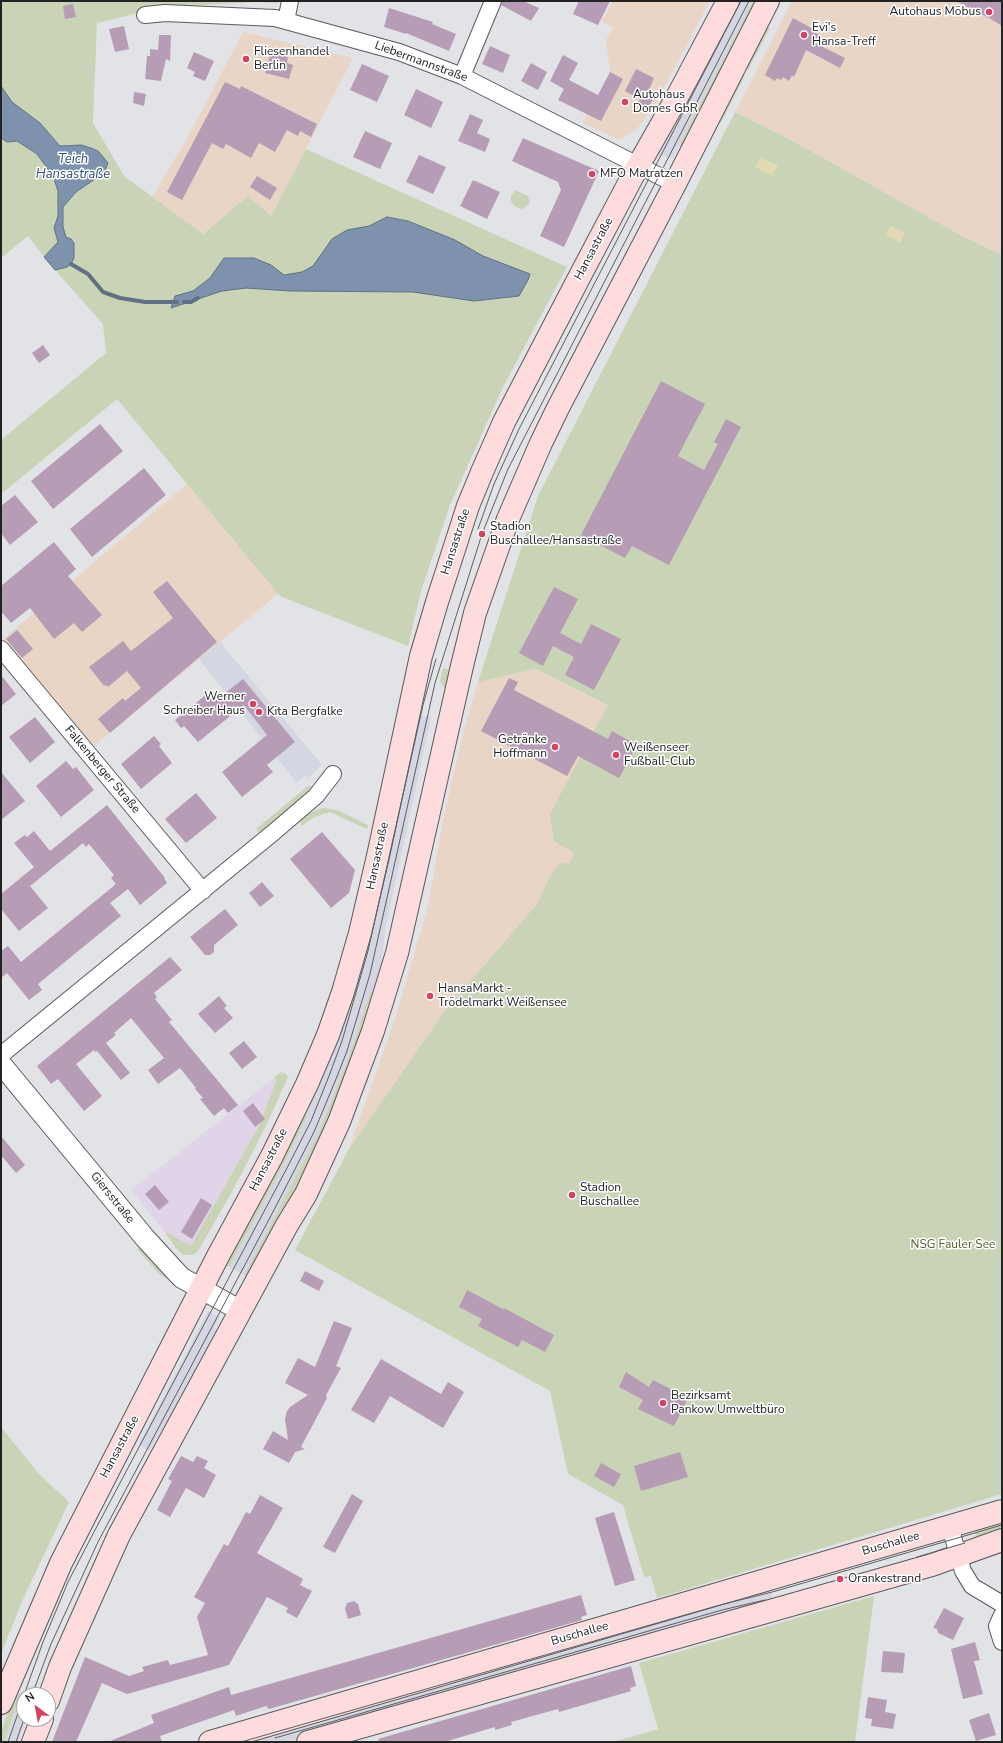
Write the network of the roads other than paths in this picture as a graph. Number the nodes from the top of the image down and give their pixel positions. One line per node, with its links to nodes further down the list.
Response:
1 (290, 1): 6 (street)
2 (493, 1): 7 (street)
3 (728, 1): 8 (main road, Hansastraße)
4 (768, 1): 9 (main road)
5 (145, 15): 6 (street, Liebermannstraße)
6 (286, 21): 7 (street, Liebermannstraße)
7 (462, 76): 8 (street, Liebermannstraße)
8 (638, 166): 9 (street, Liebermannstraße); 15 (main road, Hansastraße)
9 (675, 184): 16 (main road)
10 (1, 650): 12 (street, Falkenberger Straße)
11 (333, 774): 12 (street)
12 (202, 891): 13 (street)
13 (1, 1055)
14 (1, 1064): 15 (street, Giersstraße)
15 (202, 1289): 16 (street, Giersstraße); 25 (main road, Hansastraße)
16 (242, 1311): 24 (main road)
17 (1002, 1511): 18 (main road, Buschallee)
18 (950, 1527): 20 (street); 28 (main road, Buschallee)
19 (1002, 1540): 20 (main road)
20 (958, 1556): 21 (street); 29 (main road)
21 (1002, 1604)
22 (1002, 1615): 23 (street)
23 (1002, 1642)
24 (53, 1687)
25 (1, 1703)
26 (39, 1727): 27 (main road)
27 (34, 1742)
28 (210, 1742)
29 (308, 1742)

